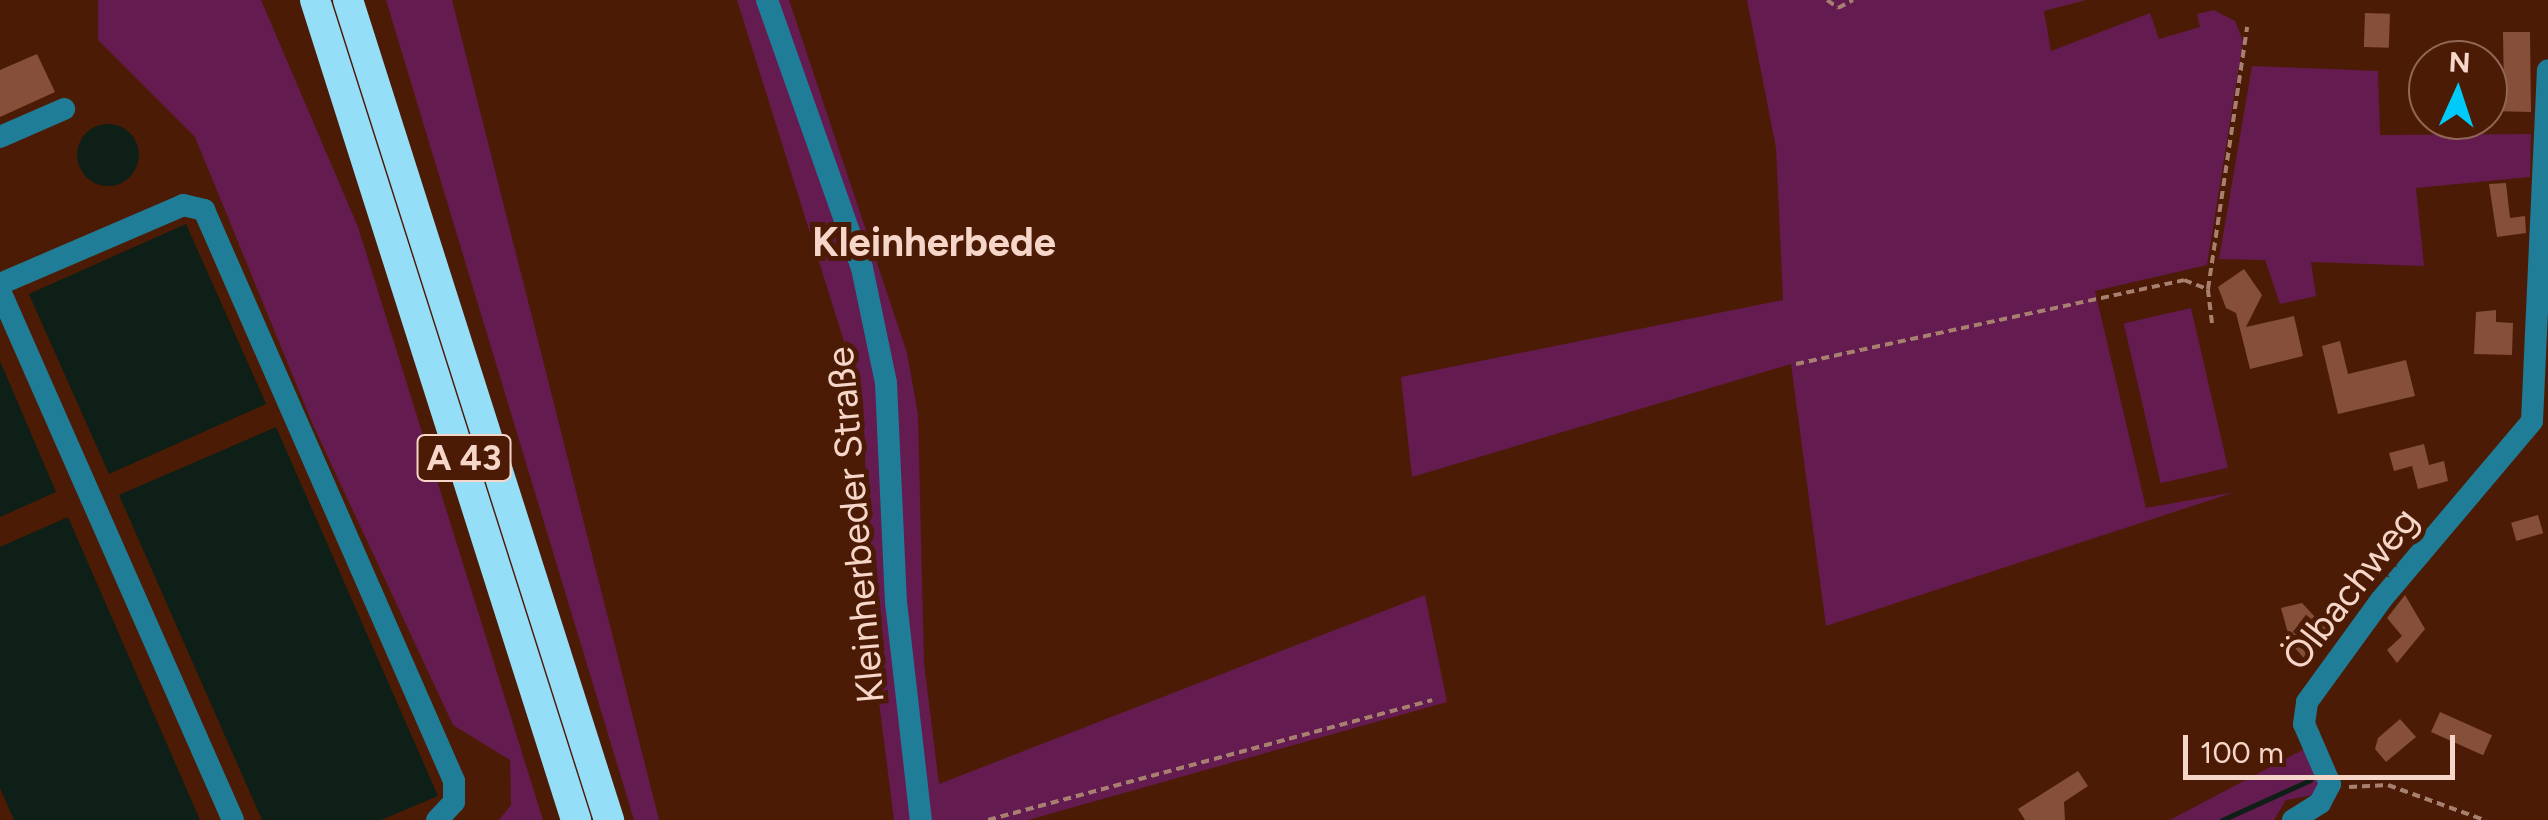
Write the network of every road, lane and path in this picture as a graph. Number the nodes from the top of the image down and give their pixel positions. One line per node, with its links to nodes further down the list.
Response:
1 (315, 0): 19 (highway, A 43)
2 (767, 0): 21 (street, Kleinherbeder Straße)
3 (1827, 0): 4 (path)
4 (1853, 0)
5 (351, 6): 20 (highway, A 43)
6 (2247, 26): 11 (path)
7 (2548, 70): 14 (street)
8 (64, 109): 9 (street)
9 (0, 137)
10 (0, 288): 17 (street); 18 (street)
11 (2208, 289): 12 (path); 13 (path)
12 (2212, 323)
13 (1796, 364)
14 (2542, 409): 16 (street, Ölbachweg)
15 (1432, 700): 22 (path)
16 (2330, 784): 23 (street); 24 (path)
17 (233, 820)
18 (437, 820)
19 (576, 820)
20 (609, 820)
21 (921, 820)
22 (988, 820)
23 (2294, 820)
24 (2484, 820)

